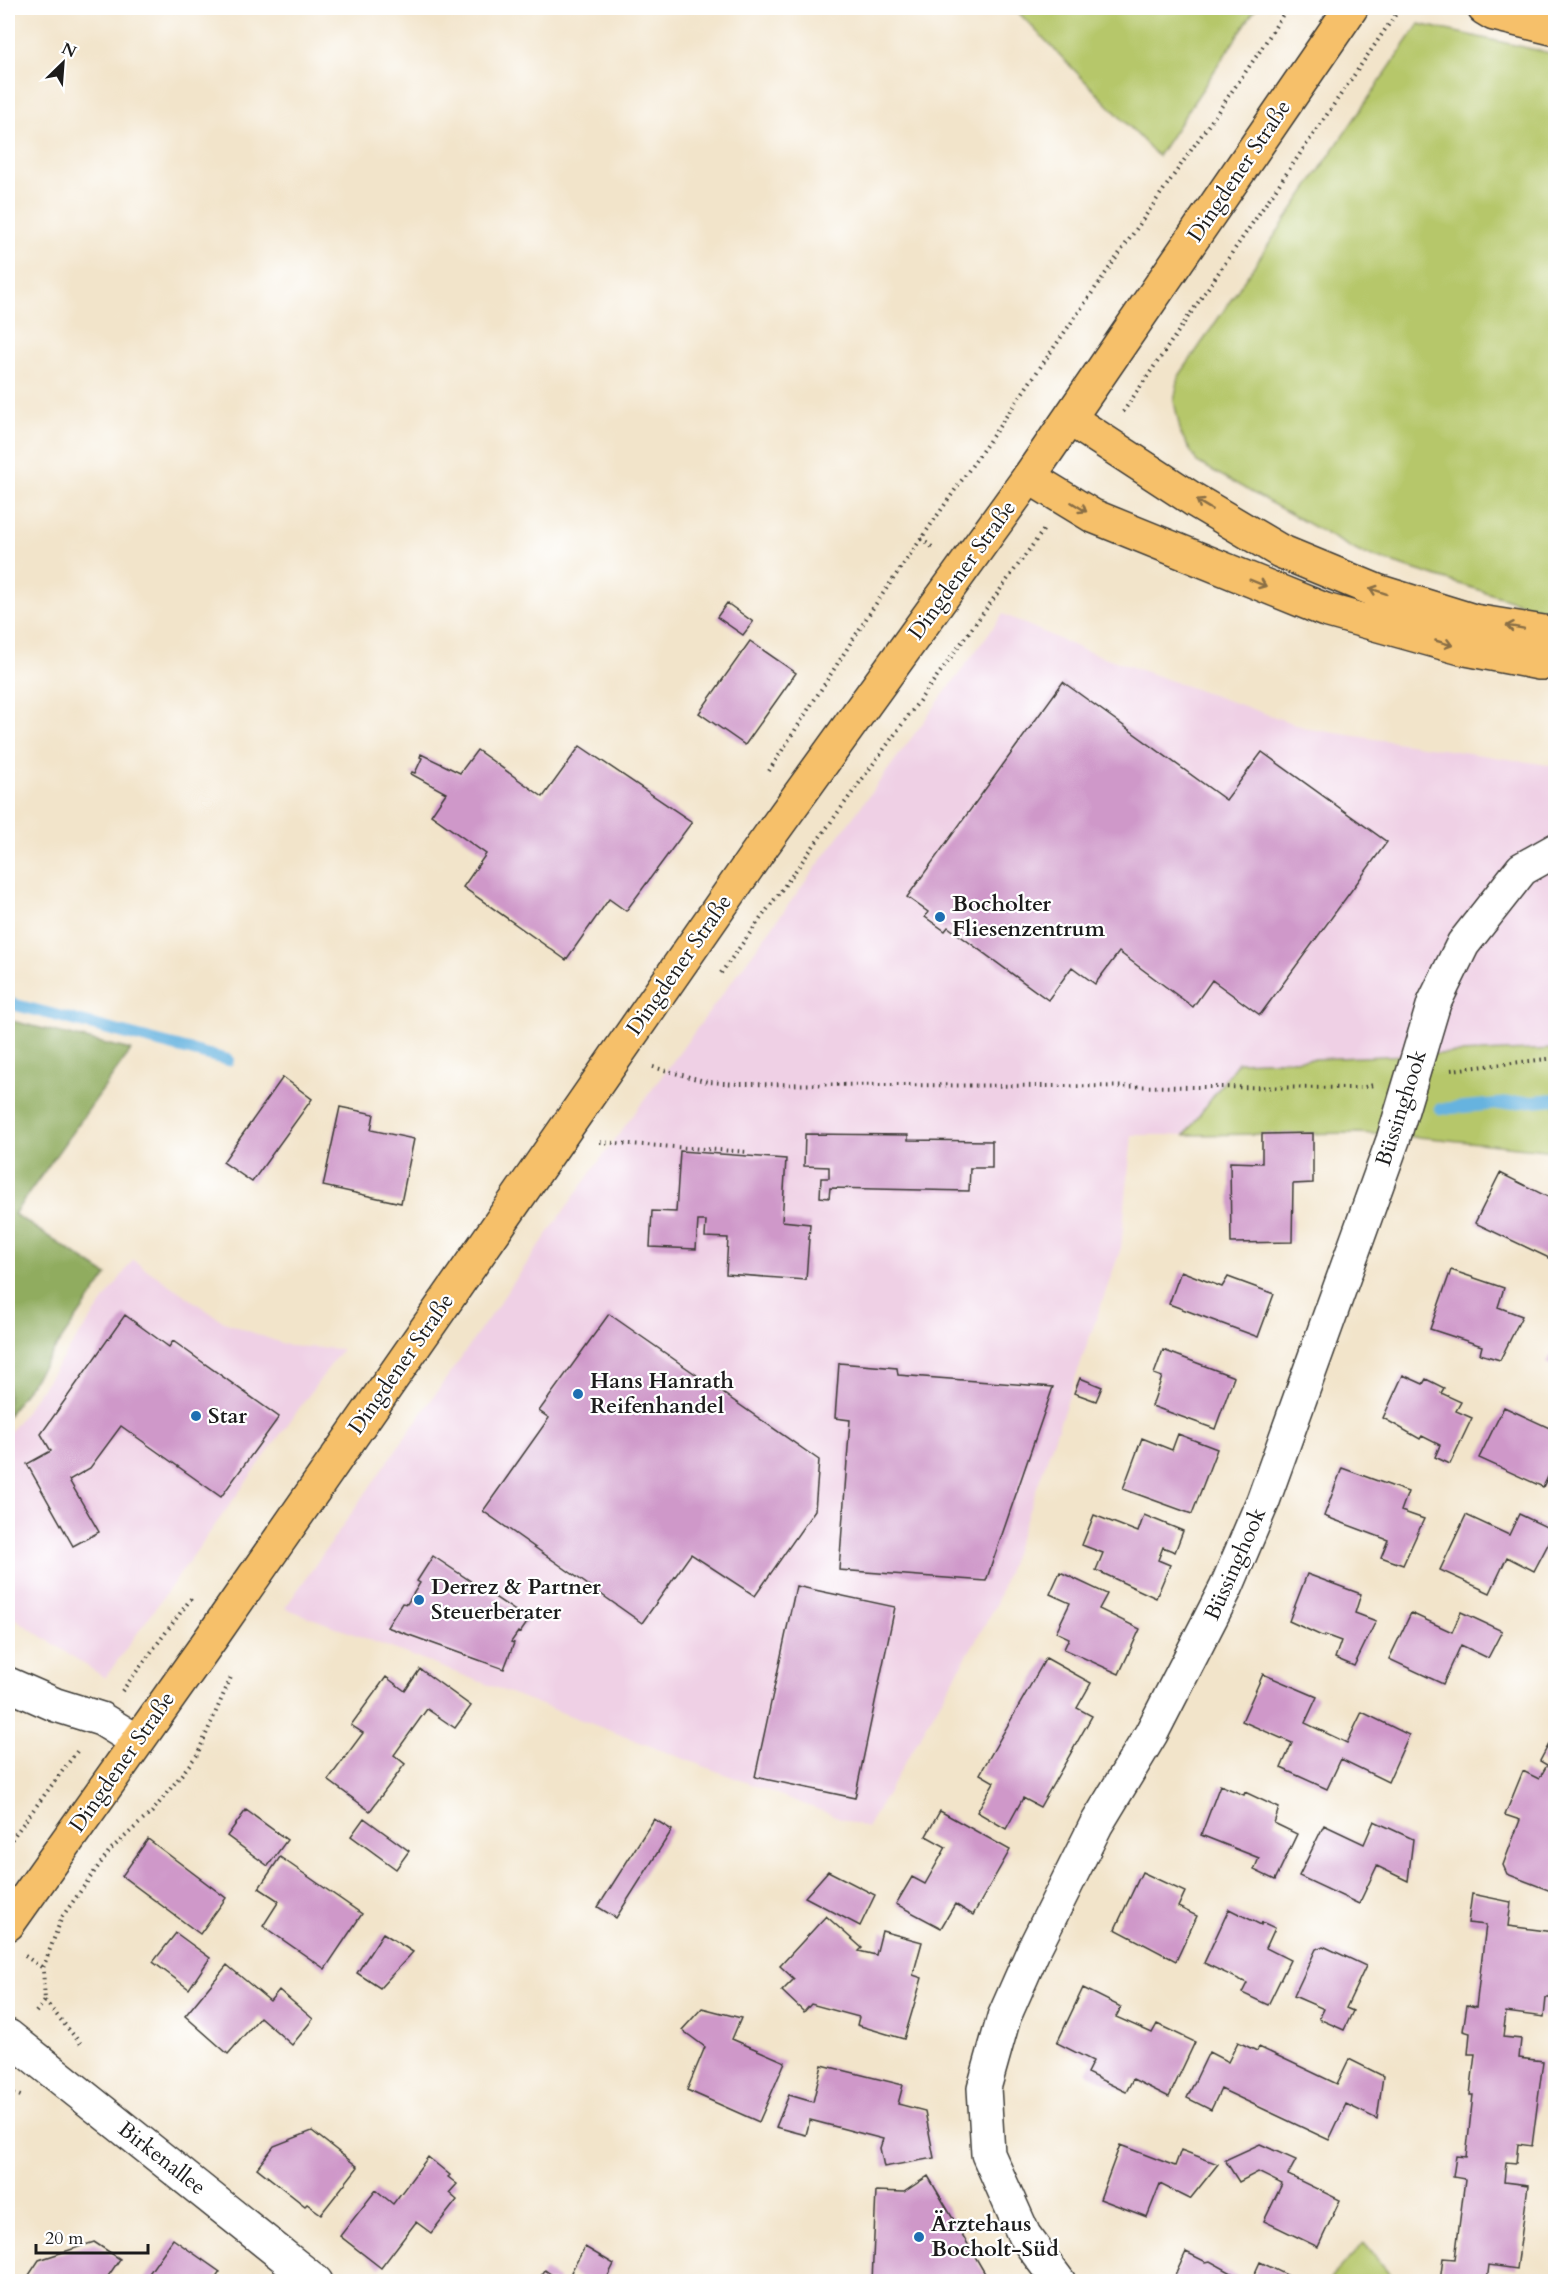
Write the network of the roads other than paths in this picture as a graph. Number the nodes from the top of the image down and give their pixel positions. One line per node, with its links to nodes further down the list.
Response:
1 (1352, 8): 4 (main road, Dingdener Straße)
2 (1489, 11): 3 (main road)
3 (1556, 29)
4 (1070, 419): 5 (main road, Dingdener Straße); 6 (main road, one-way to 4)
5 (1029, 477): 7 (main road, one-way to 7); 10 (main road, Dingdener Straße)
6 (1556, 634)
7 (1556, 663)
8 (1556, 850): 14 (street, Büssinghook)
9 (8, 1684): 10 (street)
10 (137, 1741): 11 (main road, Dingdener Straße)
11 (8, 1924)
12 (11, 2038): 13 (street, Birkenallee)
13 (316, 2282)
14 (1059, 2282)

